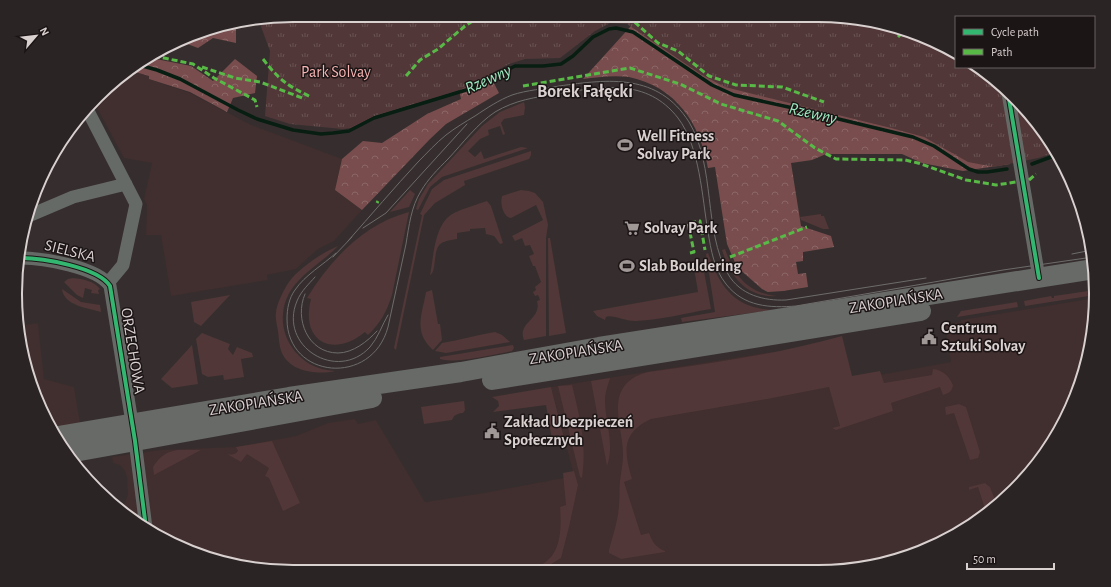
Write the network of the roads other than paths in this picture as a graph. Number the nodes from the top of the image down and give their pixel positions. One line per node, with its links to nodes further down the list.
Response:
1 (1010, 103): 7 (street)
2 (89, 114): 3 (street)
3 (126, 184): 4 (street); 8 (street)
4 (34, 214)
5 (26, 258): 8 (street, SIELSKA)
6 (1088, 270): 7 (main road, ZAKOPIAŃSKA)
7 (1039, 278): 10 (main road, ZAKOPIAŃSKA)
8 (108, 283): 11 (street, ORZECHOWA)
9 (1088, 283): 10 (main road, ZAKOPIAŃSKA)
10 (601, 355): 11 (main road, ZAKOPIAŃSKA)
11 (134, 432): 12 (main road, ZAKOPIAŃSKA); 13 (main road, ZAKOPIAŃSKA); 14 (street, ORZECHOWA)
12 (63, 436)
13 (73, 452)
14 (145, 520)

